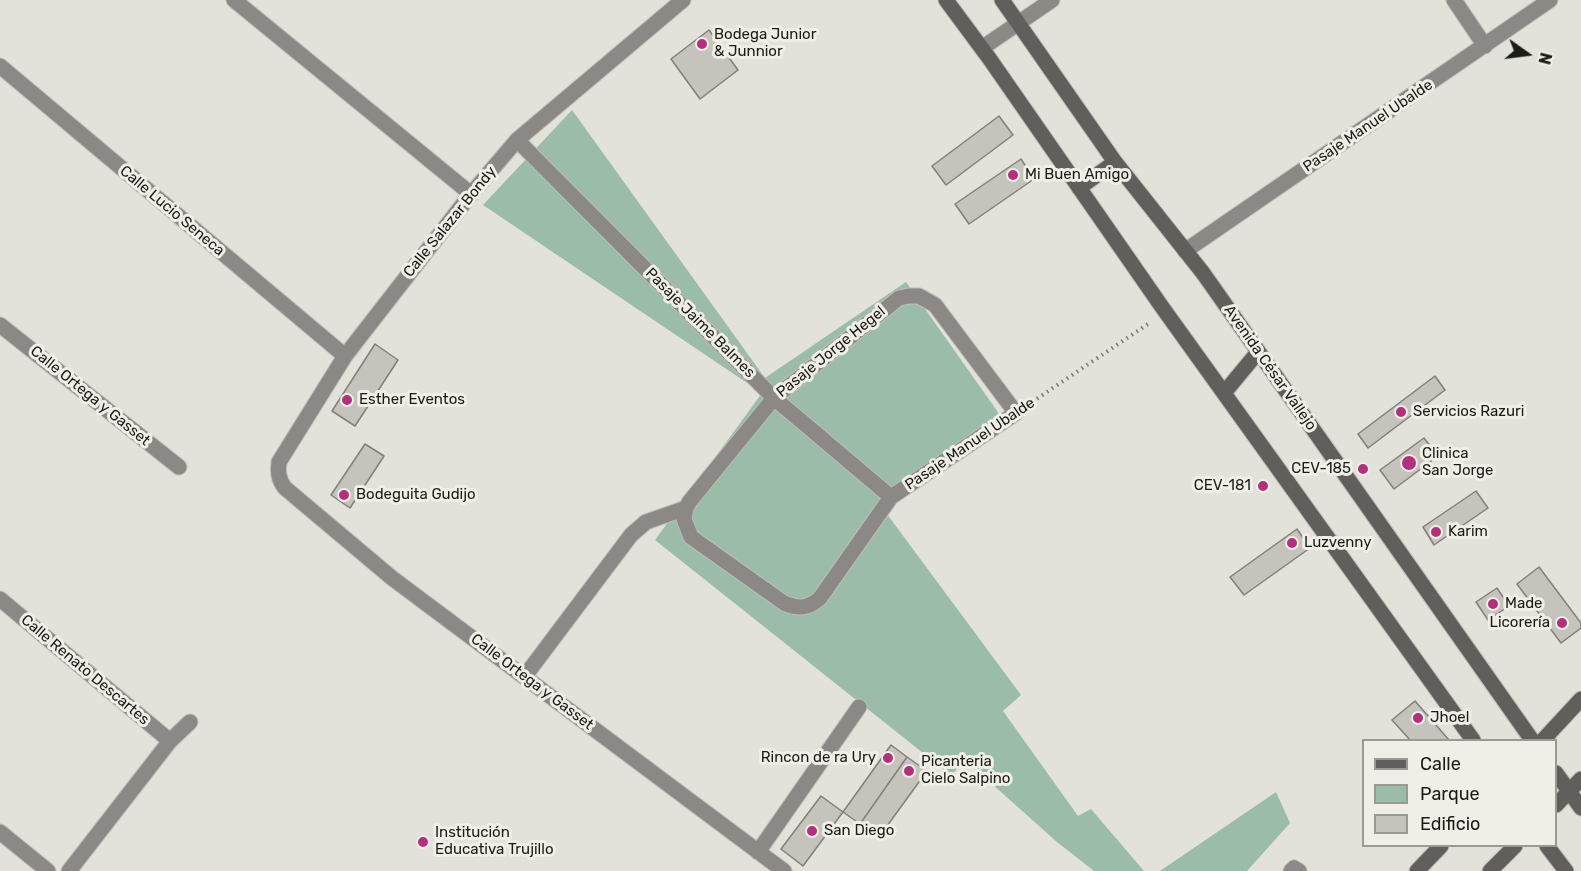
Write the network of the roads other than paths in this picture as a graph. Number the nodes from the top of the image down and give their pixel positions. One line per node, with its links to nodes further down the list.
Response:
1 (234, 0): 15 (street)
2 (683, 0): 12 (street, Calle Salazar Bondy)
3 (946, 0): 10 (main road)
4 (1002, 0): 8 (main road, Avenida César Vallejo)
5 (1052, 0): 8 (street)
6 (1454, 0): 9 (street)
7 (1550, 0): 9 (street, Pasaje Manuel Ubalde)
8 (1019, 24): 10 (street); 13 (main road, Avenida César Vallejo)
9 (1485, 46): 16 (street, Pasaje Manuel Ubalde)
10 (982, 48): 14 (main road)
11 (0, 66): 19 (street, Calle Lucio Seneca)
12 (518, 140): 15 (street, Calle Salazar Bondy); 21 (street, Pasaje Jaime Balmes)
13 (1115, 162): 14 (main road); 16 (main road, Avenida César Vallejo)
14 (1079, 188): 20 (main road)
15 (471, 194): 19 (street, Calle Salazar Bondy)
16 (1185, 251): 18 (main road, Avenida César Vallejo)
17 (0, 325): 23 (street, Calle Ortega y Gasset)
18 (1258, 352): 20 (main road); 33 (main road, Avenida César Vallejo)
19 (345, 356): 24 (street, Calle Salazar Bondy)
20 (1224, 393): 32 (main road)
21 (774, 398): 22 (street, Pasaje Jorge Hegel); 25 (street, Pasaje Jaime Balmes); 26 (street, Pasaje Jorge Hegel)
22 (1016, 413): 25 (street, Pasaje Manuel Ubalde)
23 (179, 467)
24 (285, 488): 28 (street, Calle Ortega y Gasset)
25 (891, 497): 26 (street, Pasaje Manuel Ubalde)
26 (685, 514): 28 (street)
27 (0, 599): 35 (street, Calle Renato Descartes)
28 (525, 676): 45 (street, Calle Ortega y Gasset)
29 (1581, 699): 34 (main road)
30 (859, 707): 45 (street)
31 (190, 722): 35 (street)
32 (1472, 739)
33 (1532, 739)
34 (1545, 739)
35 (170, 741): 47 (street)
36 (1557, 774): 38 (main road)
37 (1581, 779): 38 (main road)
38 (1569, 792): 39 (main road); 40 (main road)
39 (1557, 804)
40 (1581, 808)
41 (0, 832): 46 (street)
42 (1440, 847): 51 (main road)
43 (1514, 847): 52 (main road)
44 (1548, 847): 53 (main road)
45 (758, 852): 48 (street, Calle Ortega y Gasset)
46 (48, 871)
47 (69, 871)
48 (784, 871)
49 (1291, 871): 50 (street)
50 (1299, 871)
51 (1417, 871)
52 (1490, 871)
53 (1566, 871)

